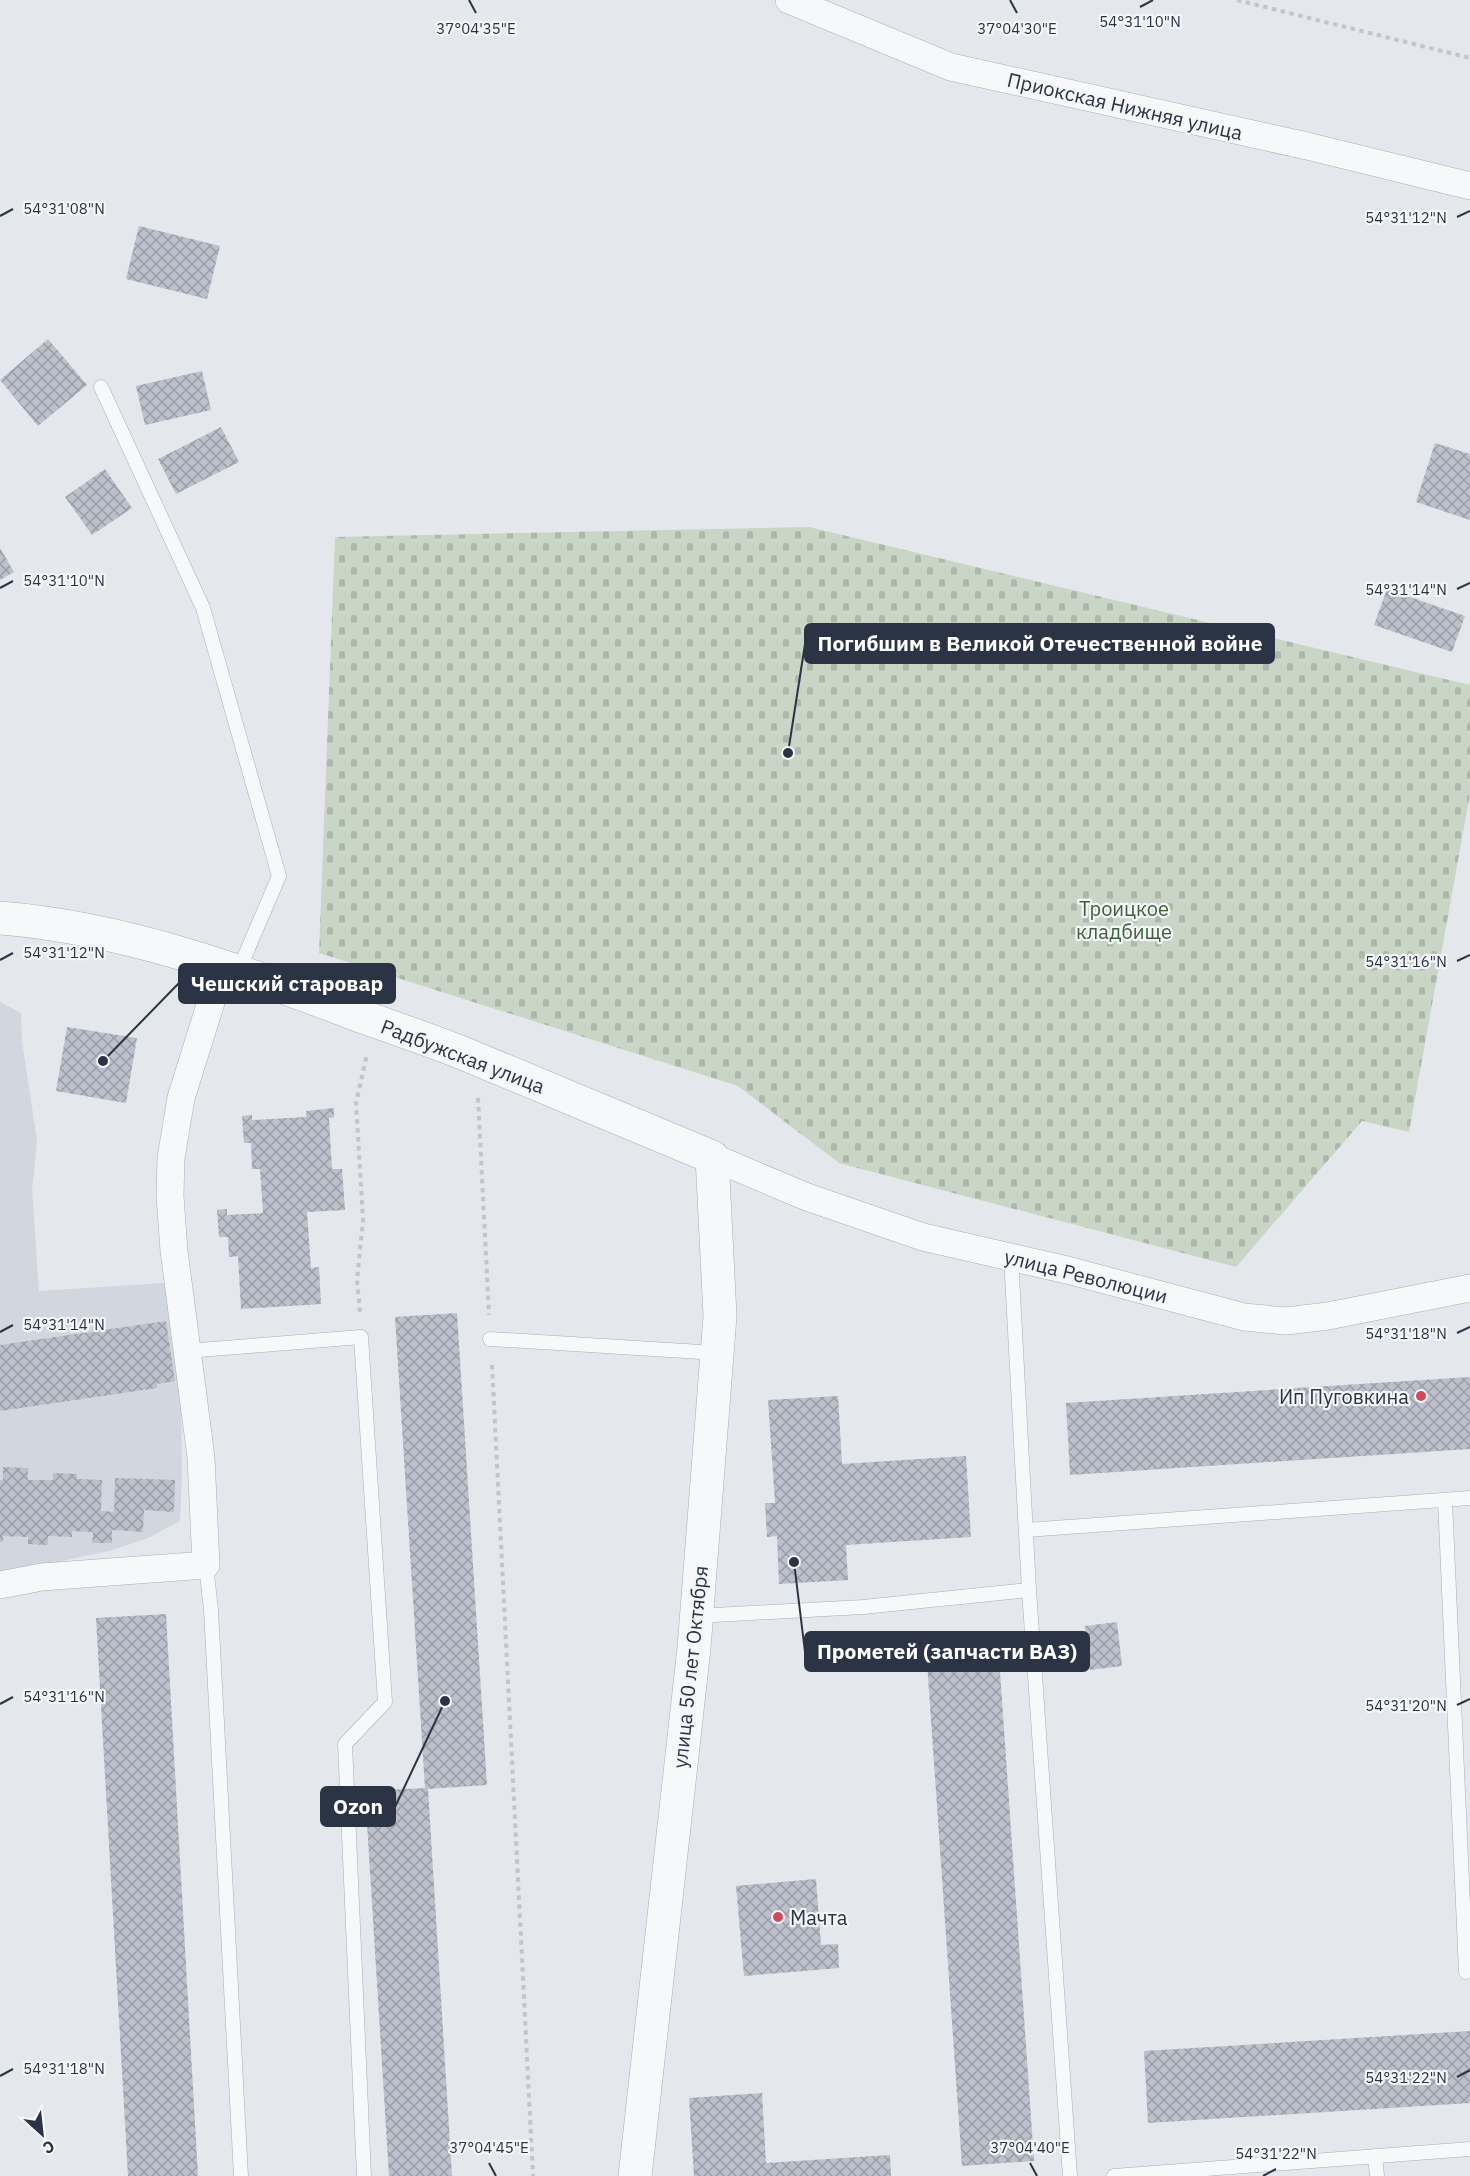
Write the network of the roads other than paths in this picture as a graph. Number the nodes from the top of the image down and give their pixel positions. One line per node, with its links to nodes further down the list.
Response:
1 (789, 0): 2 (street, Приокская Нижняя улица)
2 (1470, 186)
3 (101, 387): 5 (lane)
4 (0, 918): 5 (street, Радбужская улица)
5 (230, 969): 6 (street, Радбужская улица); 10 (street)
6 (712, 1157): 7 (street, улица Революции); 11 (street, улица 50 лет Октября)
7 (1011, 1257): 8 (street, улица Революции); 14 (lane)
8 (1470, 1288)
9 (490, 1339): 11 (lane)
10 (187, 1351): 15 (street); 23 (lane)
11 (717, 1353): 18 (street, улица 50 лет Октября)
12 (1470, 1498): 13 (lane)
13 (1445, 1500): 14 (lane); 19 (lane)
14 (1026, 1530): 17 (lane)
15 (206, 1565): 16 (street); 22 (lane)
16 (0, 1586)
17 (1029, 1590): 18 (lane); 25 (lane)
18 (696, 1616): 24 (street, улица 50 лет Октября)
19 (1466, 1972)
20 (1470, 2149): 21 (lane)
21 (1376, 2156): 26 (lane); 27 (lane)
22 (241, 2176)
23 (364, 2176)
24 (635, 2176)
25 (1070, 2176)
26 (1114, 2176)
27 (1377, 2176)

